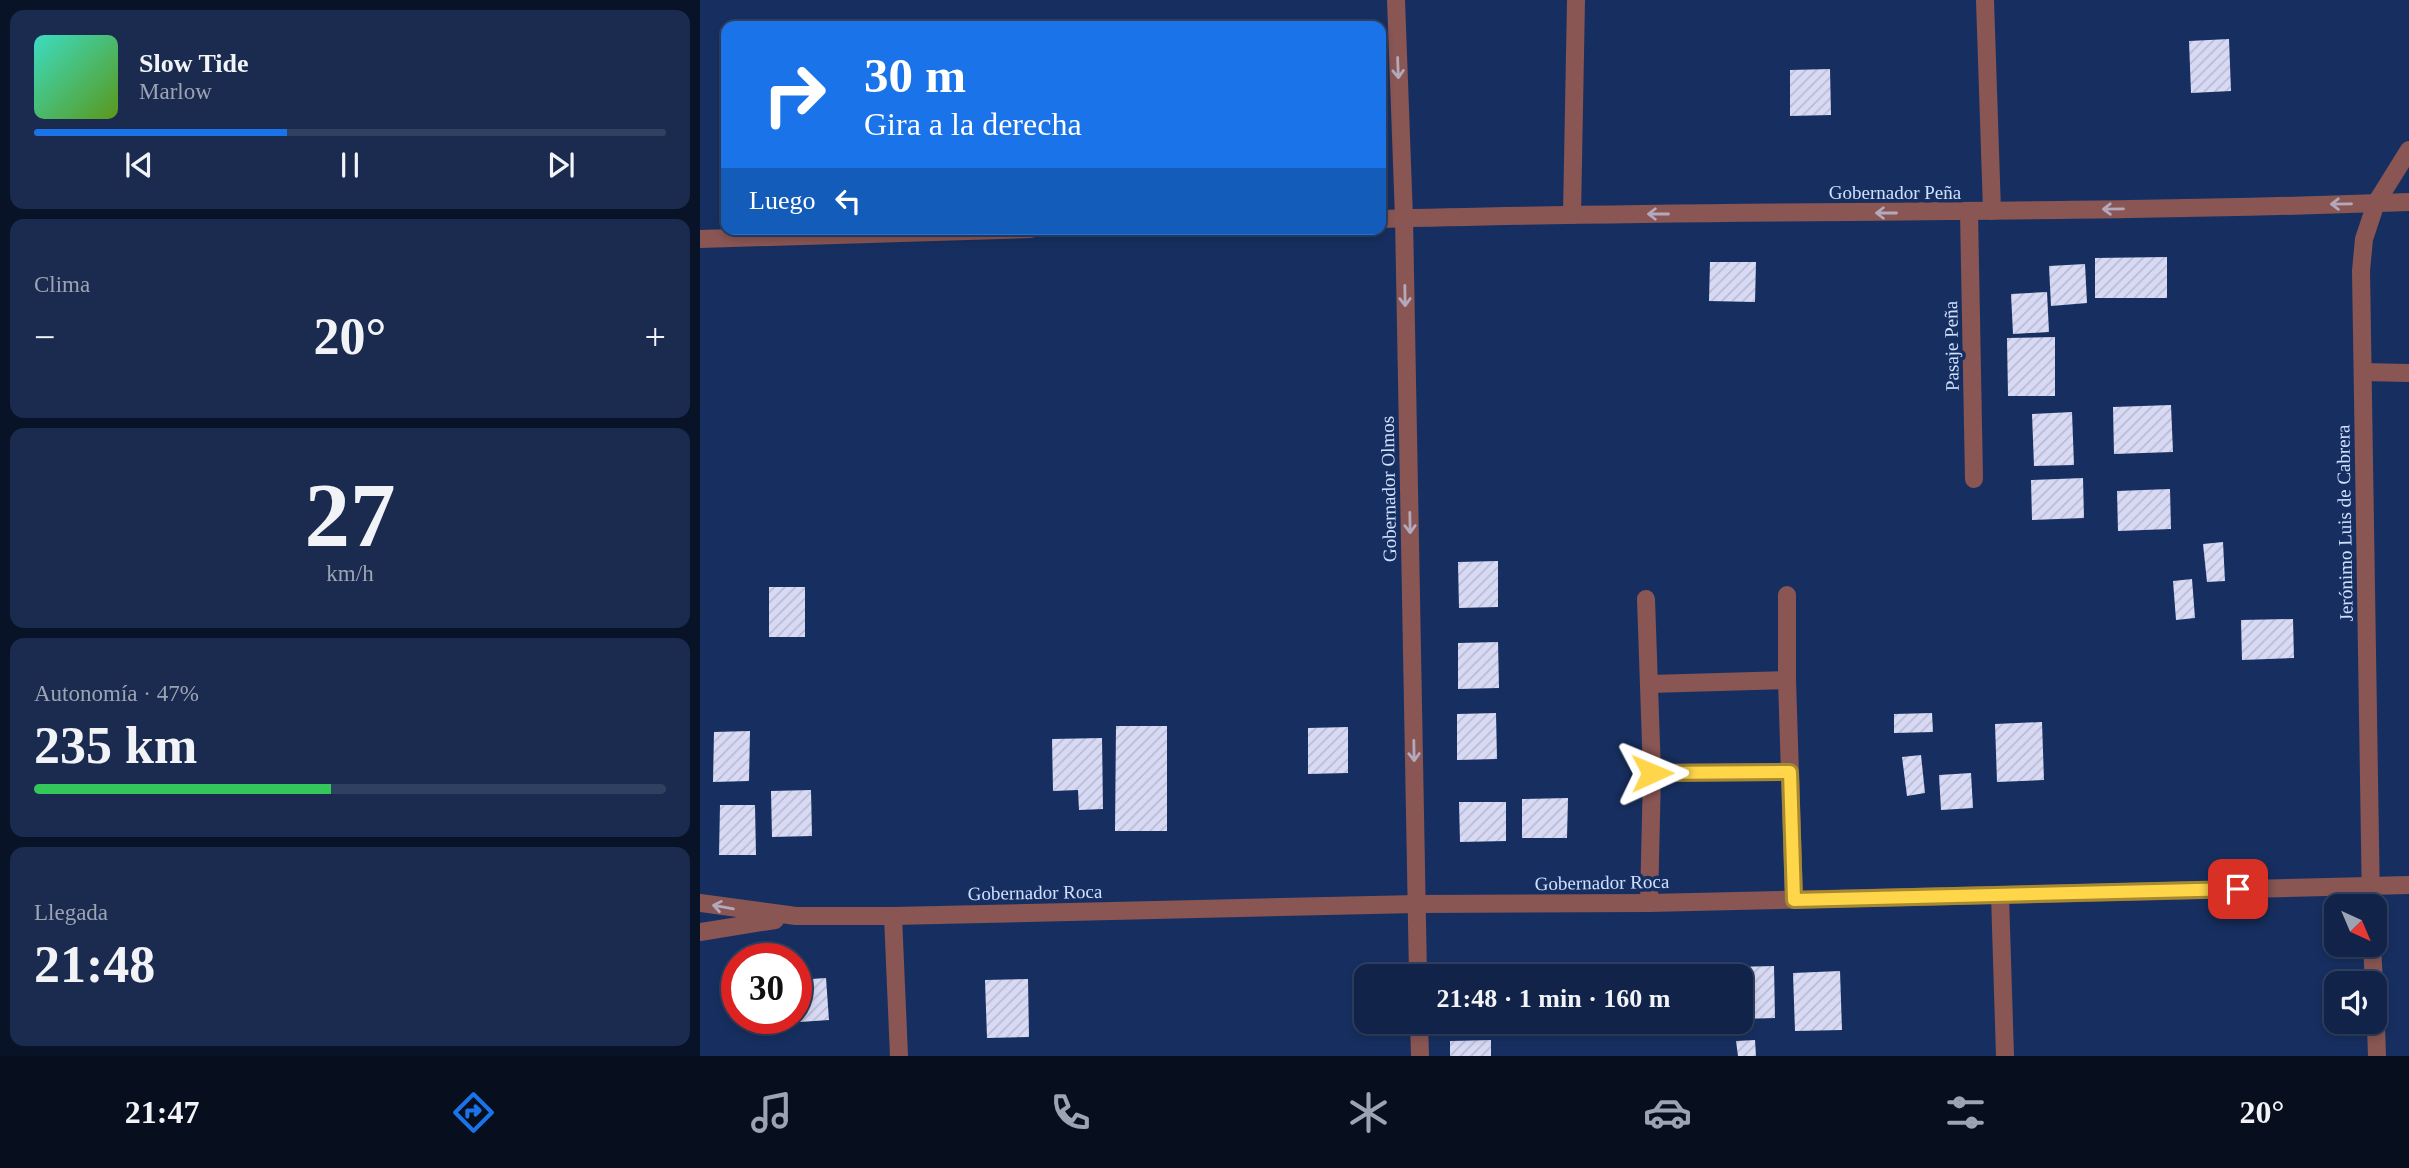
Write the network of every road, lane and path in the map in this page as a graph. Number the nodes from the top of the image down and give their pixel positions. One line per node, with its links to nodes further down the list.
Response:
1 (1396, 0): 10 (street, Gobernador Olmos, one-way to 10)
2 (1576, 0): 9 (street)
3 (1985, 0): 7 (street)
4 (2409, 150): 6 (street, Jerónimo Luis de Cabrera)
5 (2409, 202): 6 (street, Gobernador Peña)
6 (2376, 203): 7 (street, Gobernador Peña, one-way to 7); 14 (street, Jerónimo Luis de Cabrera)
7 (1992, 211): 8 (street, Gobernador Peña)
8 (1969, 212): 9 (street, Gobernador Peña, one-way to 9); 16 (street, Pasaje Peña)
9 (1572, 215): 10 (street, Gobernador Peña)
10 (1404, 218): 11 (street, Gobernador Peña); 30 (street, Gobernador Olmos, one-way to 30)
11 (1386, 219)
12 (832, 235): 13 (street)
13 (700, 239)
14 (2363, 372): 15 (street); 24 (street, Jerónimo Luis de Cabrera)
15 (2409, 373)
16 (1974, 479)
17 (1787, 595): 19 (street)
18 (1646, 599): 20 (street)
19 (1787, 680): 20 (street); 21 (street)
20 (1649, 684): 22 (street)
21 (1790, 772): 22 (street); 27 (street)
22 (1652, 773): 29 (street)
23 (2409, 885): 24 (street, Gobernador Roca)
24 (2370, 886): 25 (street, Jerónimo Luis de Cabrera); 26 (street, Gobernador Roca)
25 (2370, 894)
26 (2000, 895): 27 (street, Gobernador Roca); 39 (street)
27 (1794, 900): 29 (street, Gobernador Roca)
28 (700, 903): 31 (street, Gobernador Roca, one-way to 28)
29 (1648, 903): 30 (street, Gobernador Roca)
30 (1417, 904): 32 (street, Gobernador Roca); 34 (street, Gobernador Olmos)
31 (796, 916): 32 (street, Gobernador Roca); 33 (street, Gobernador Roca)
32 (893, 916): 37 (street)
33 (700, 932)
34 (1418, 964)
35 (1419, 1034): 38 (street)
36 (2376, 1034): 40 (street)
37 (899, 1056)
38 (1420, 1056)
39 (2005, 1056)
40 (2377, 1056)

